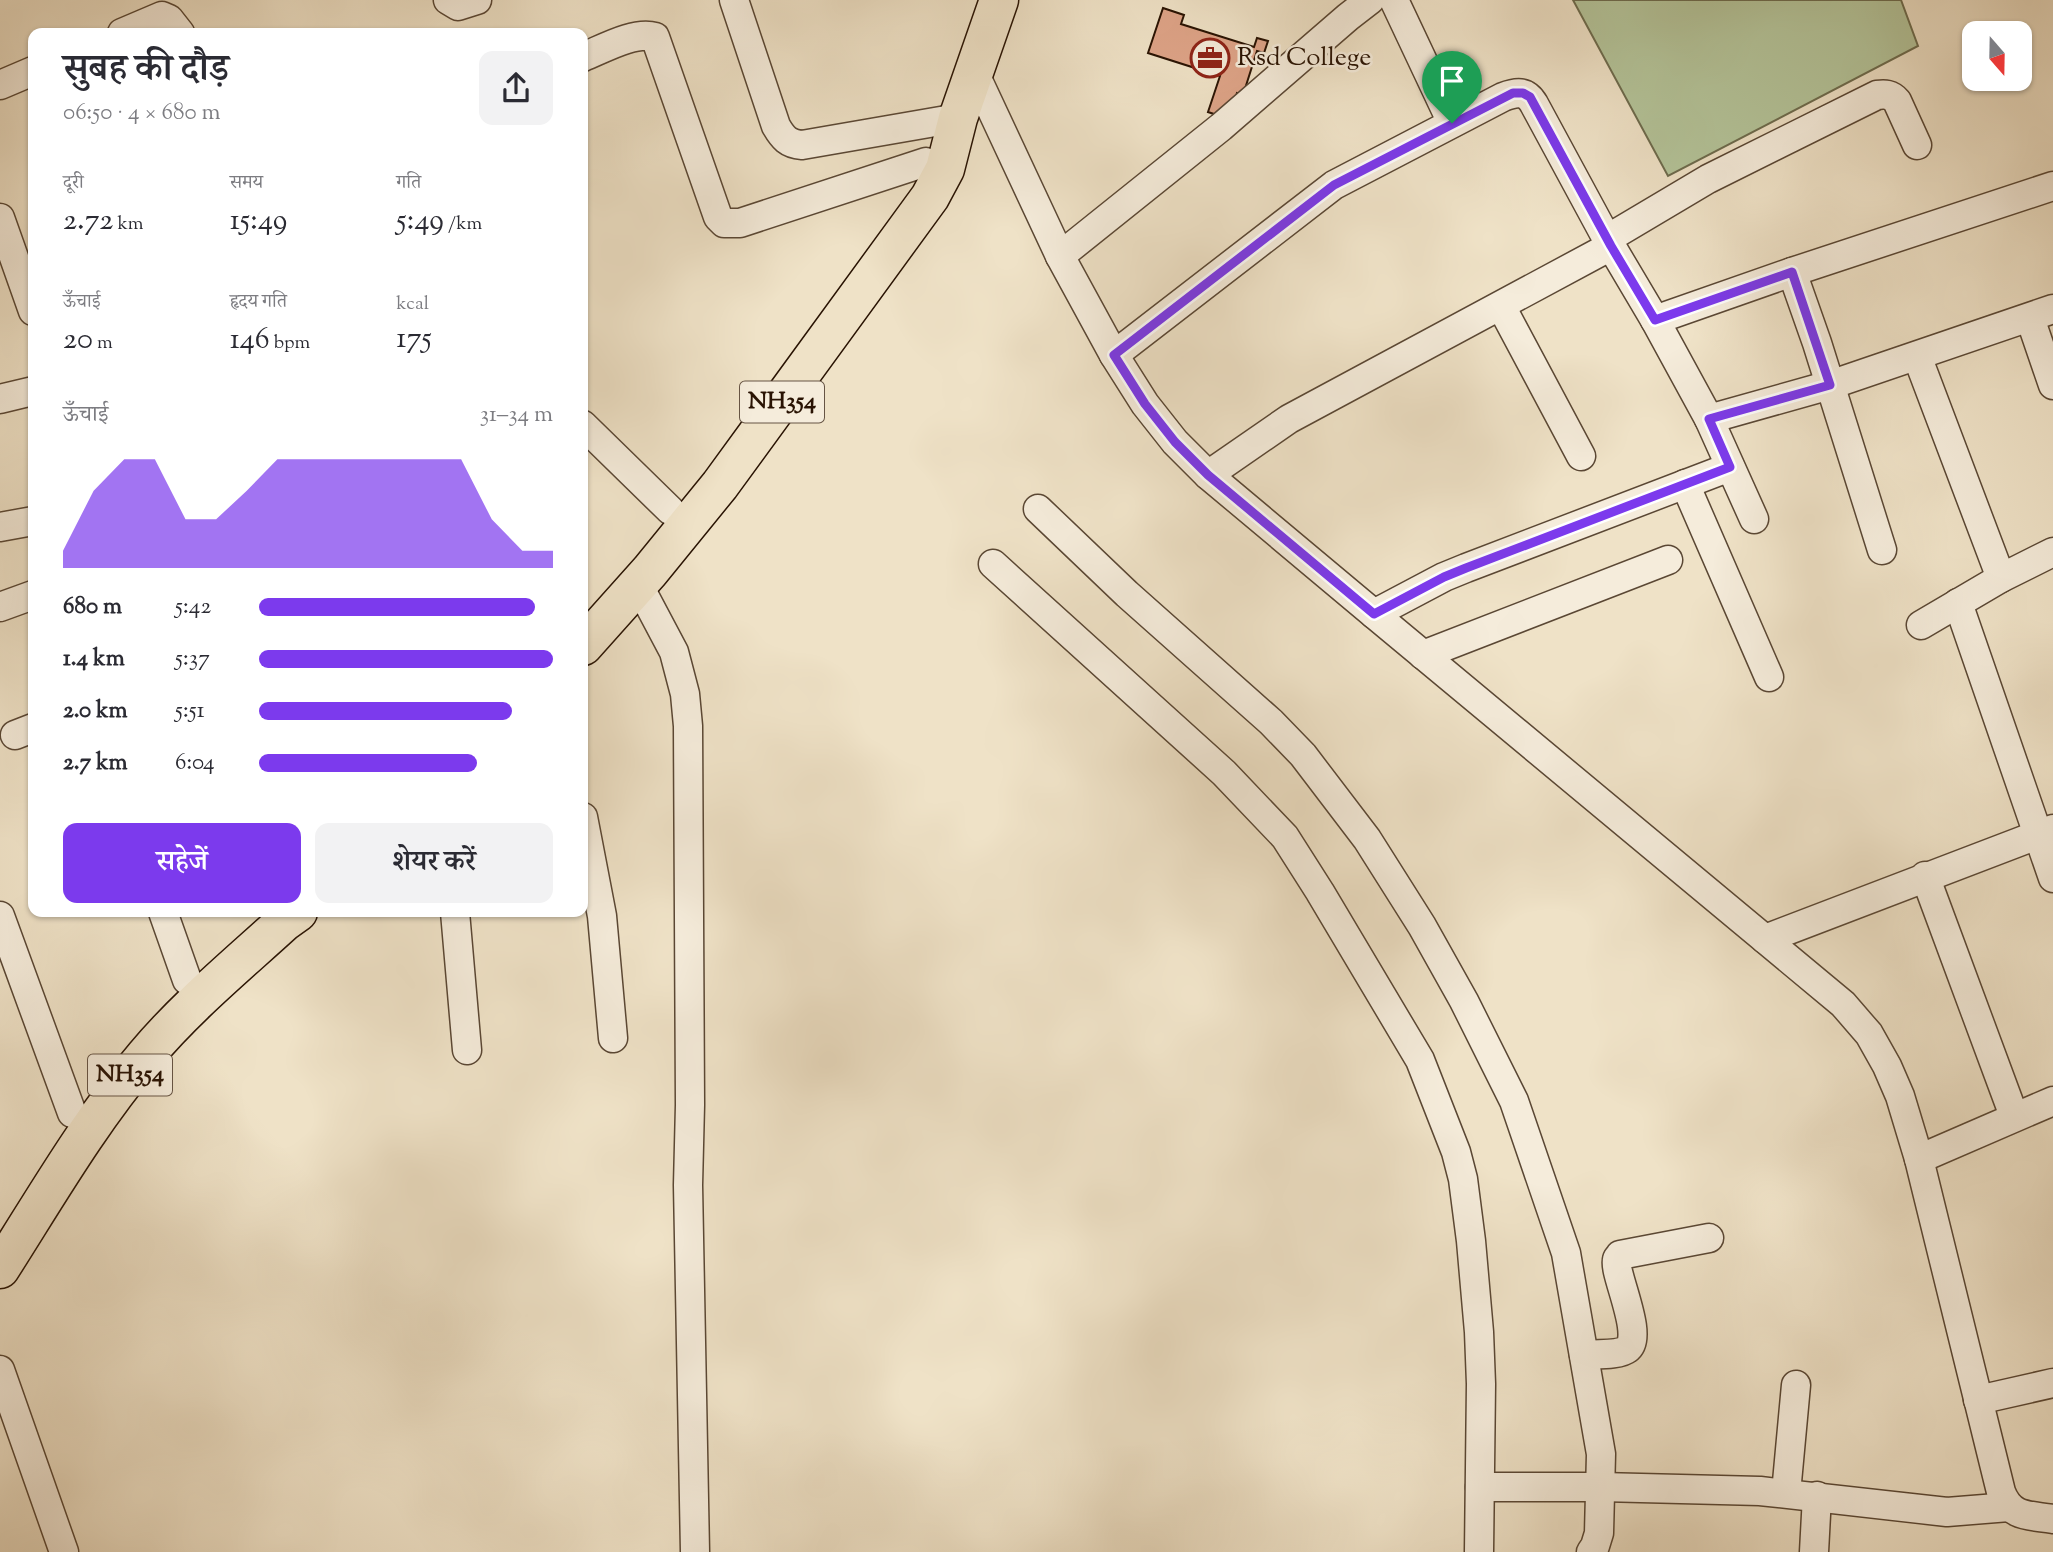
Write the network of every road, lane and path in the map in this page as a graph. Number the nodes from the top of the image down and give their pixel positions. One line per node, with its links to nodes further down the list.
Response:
1 (448, 0): 2 (street)
2 (477, 0)
3 (734, 0): 14 (street)
4 (999, 0): 10 (highway, NH354)
5 (1370, 0): 19 (street)
6 (1394, 0): 13 (street)
7 (134, 28): 8 (street)
8 (176, 28)
9 (588, 55): 14 (street)
10 (974, 72): 14 (highway, NH354); 19 (street)
11 (28, 73): 12 (street)
12 (0, 85)
13 (1452, 123): 18 (street); 25 (street)
14 (945, 140): 38 (highway, NH354); 47 (highway, NH354)
15 (1917, 145): 18 (street)
16 (2053, 186): 20 (street)
17 (0, 218): 21 (street)
18 (1609, 243): 22 (street); 24 (street)
19 (1060, 256): 25 (street)
20 (1792, 272): 24 (street); 27 (street)
21 (28, 297)
22 (1501, 306): 33 (street); 35 (street)
23 (2042, 314): 26 (street); 28 (street)
24 (1655, 320): 31 (street)
25 (1114, 355): 35 (street)
26 (1917, 356): 27 (street); 46 (street)
27 (1830, 385): 31 (street); 42 (street)
28 (2053, 385)
29 (28, 392): 30 (street)
30 (0, 399)
31 (1709, 419): 34 (street)
32 (588, 430): 38 (street)
33 (1581, 456)
34 (1730, 467): 36 (street); 39 (street)
35 (1208, 475): 51 (street)
36 (1685, 484): 51 (street); 56 (street)
37 (1038, 509): 76 (street)
38 (670, 510): 52 (highway, NH354)
39 (1754, 519)
40 (28, 522): 41 (street)
41 (0, 527)
42 (1882, 550)
43 (2053, 554): 46 (street)
44 (1668, 560): 55 (street)
45 (993, 564): 82 (street)
46 (2001, 578): 49 (street)
47 (638, 584): 54 (highway, NH354); 89 (street)
48 (28, 597): 50 (street)
49 (1958, 603): 53 (street); 57 (street)
50 (0, 607)
51 (1374, 614): 55 (street)
52 (588, 625)
53 (1921, 625)
54 (588, 627)
55 (1423, 655): 66 (street)
56 (1769, 677)
57 (2045, 832): 59 (street); 60 (street)
58 (588, 843): 68 (street)
59 (1925, 876): 66 (street); 72 (street)
60 (2053, 878)
61 (0, 916): 71 (street)
62 (165, 917): 67 (street)
63 (256, 917): 67 (highway, NH354)
64 (291, 917): 75 (highway, NH354)
65 (455, 917): 69 (street)
66 (1765, 939): 73 (street)
67 (187, 980): 71 (highway, NH354)
68 (613, 1038)
69 (467, 1050)
70 (2053, 1101): 72 (street)
71 (72, 1113): 75 (highway, NH354)
72 (2014, 1116): 73 (street)
73 (1919, 1158): 80 (street)
74 (1709, 1238): 76 (street)
75 (2, 1251)
76 (1584, 1354): 81 (street)
77 (0, 1370): 88 (street)
78 (2053, 1382): 80 (street)
79 (1796, 1385): 83 (street)
80 (1978, 1400): 85 (street)
81 (1601, 1487): 82 (street); 83 (street); 87 (street)
82 (1480, 1488): 90 (street)
83 (1786, 1493): 84 (street)
84 (1817, 1496): 85 (street); 91 (street)
85 (2009, 1507): 86 (street)
86 (2053, 1519)
87 (1596, 1550)
88 (64, 1552)
89 (695, 1552)
90 (1479, 1552)
91 (1814, 1552)

